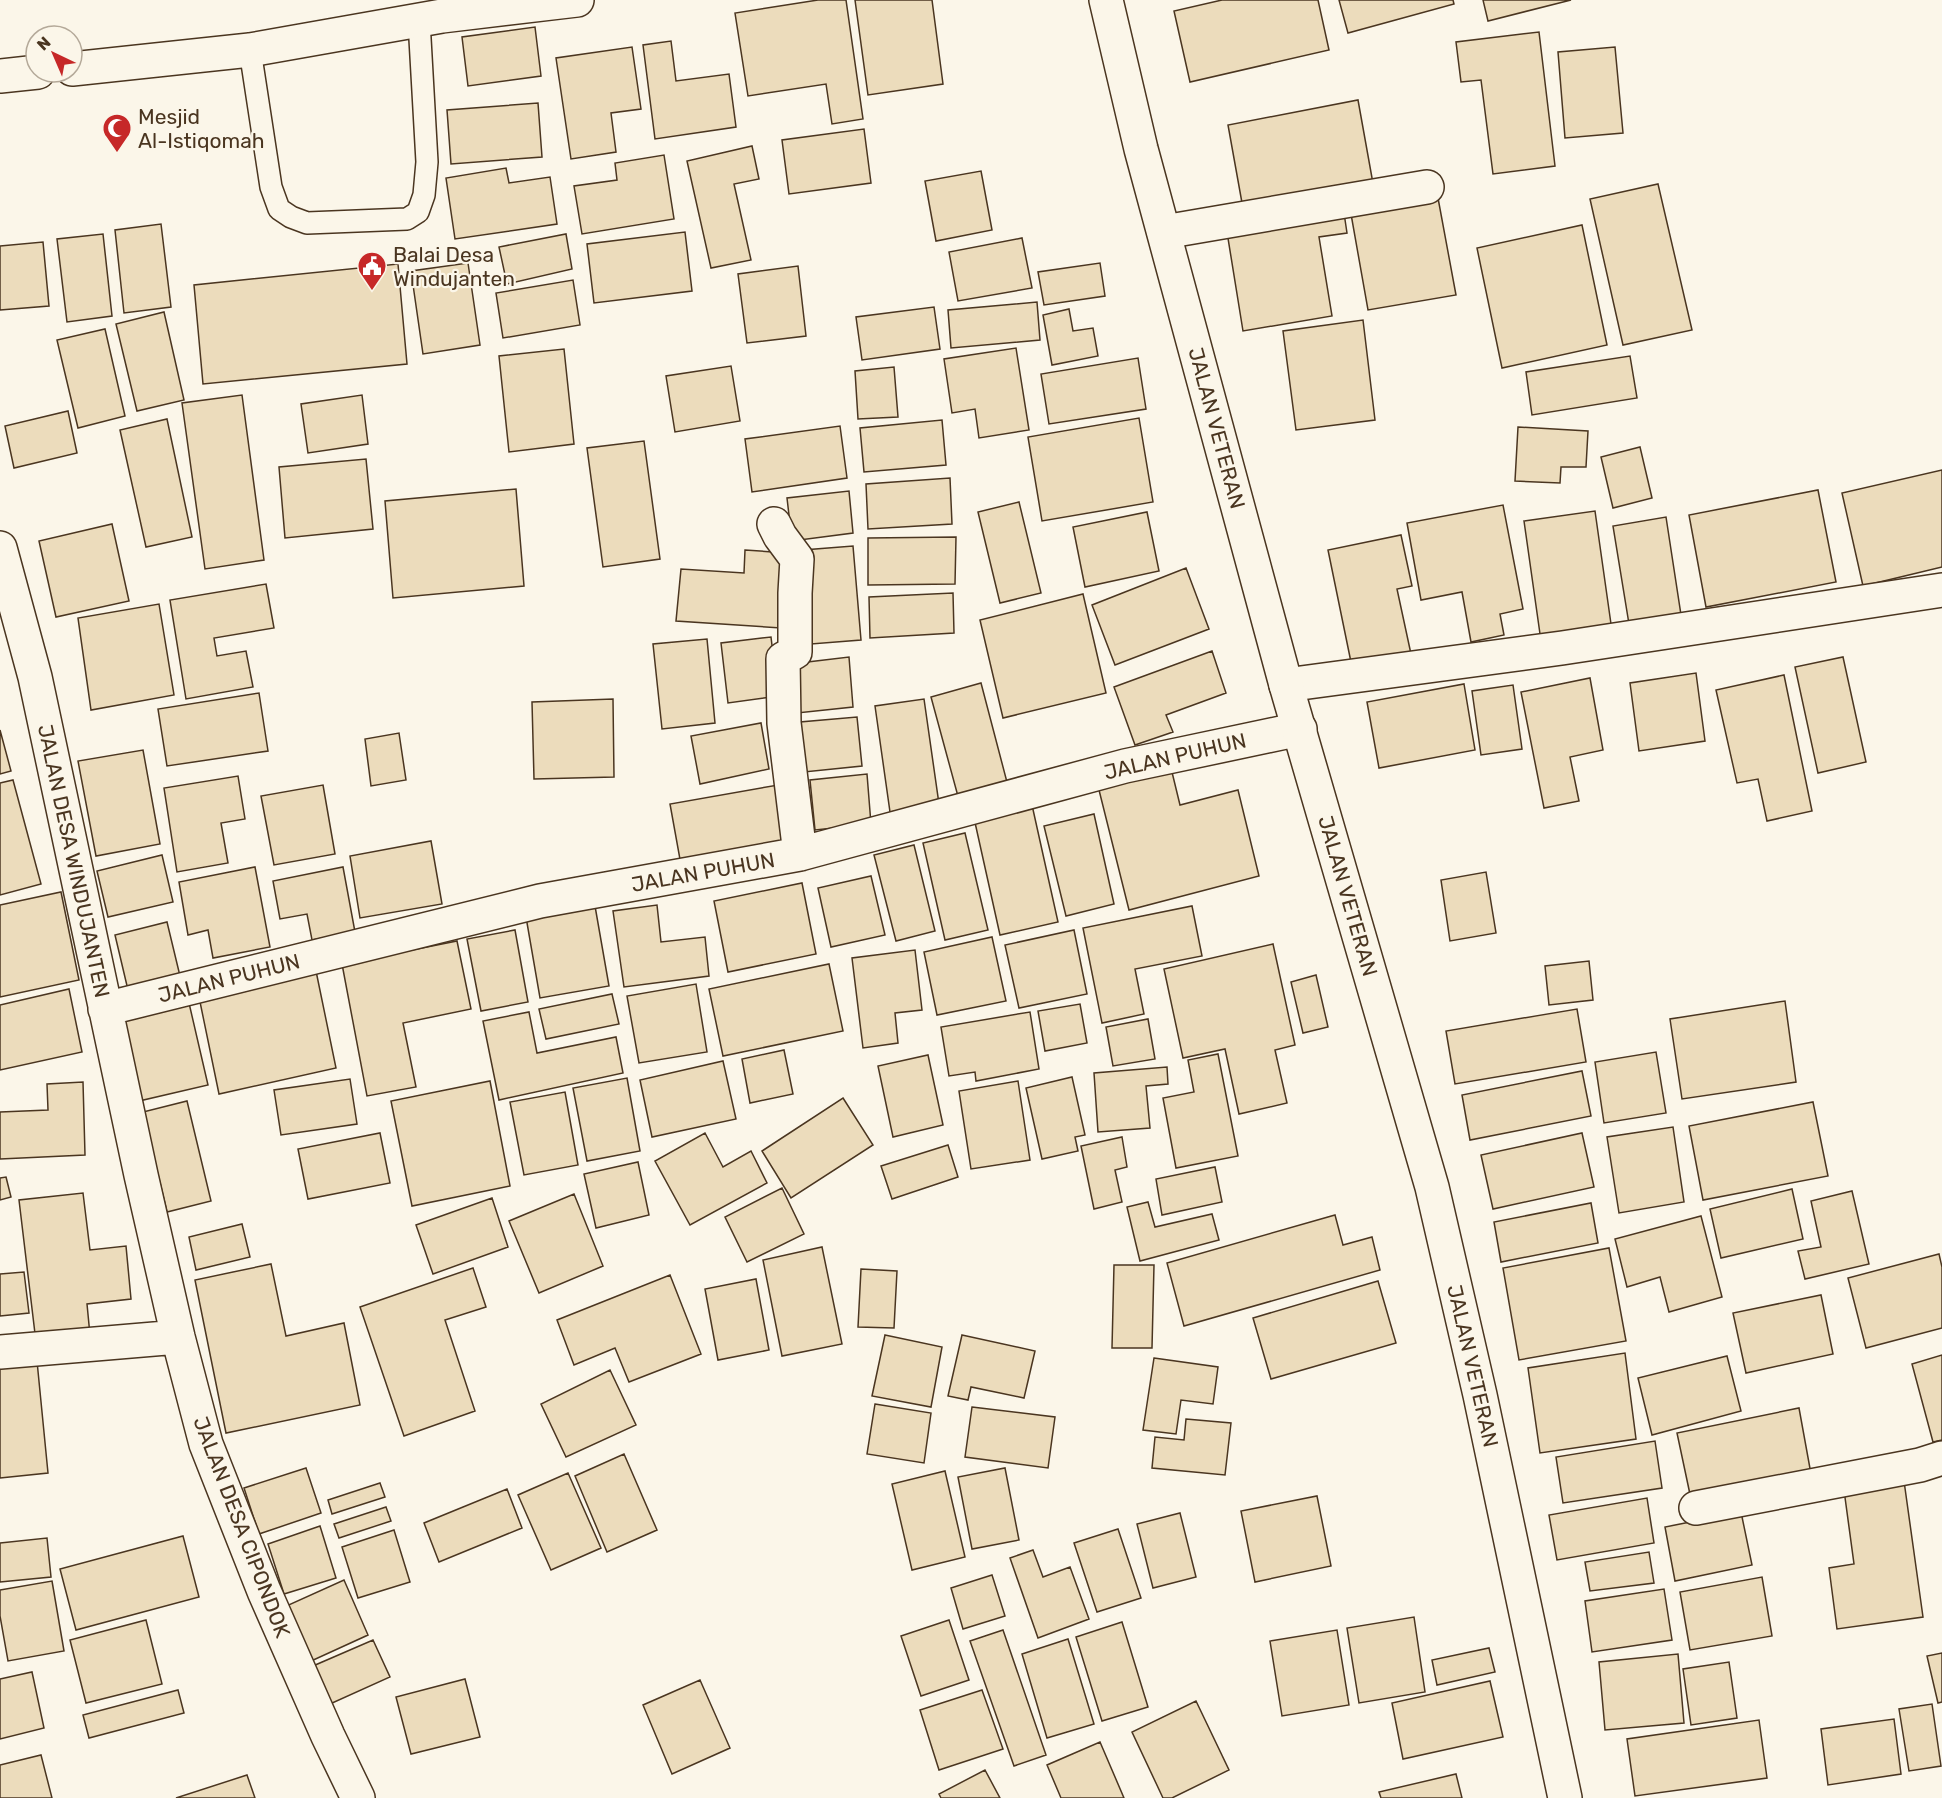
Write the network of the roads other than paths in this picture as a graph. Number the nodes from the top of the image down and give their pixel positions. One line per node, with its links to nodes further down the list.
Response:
1 (577, 0): 3 (main road)
2 (1106, 0): 9 (main road, JALAN VETERAN)
3 (434, 12): 4 (main road); 4 (lane)
4 (250, 51): 5 (main road)
5 (84, 68)
6 (24, 73): 7 (main road)
7 (0, 76)
8 (1427, 187): 9 (main road)
9 (1164, 232): 13 (main road, JALAN VETERAN)
10 (774, 524): 15 (main road)
11 (0, 548): 16 (main road, JALAN DESA WINDUJANTEN)
12 (1942, 590): 13 (main road)
13 (1286, 685): 14 (main road, JALAN VETERAN)
14 (1300, 729): 15 (main road, JALAN PUHUN); 23 (main road, JALAN VETERAN)
15 (800, 854): 16 (main road, JALAN PUHUN)
16 (105, 1009): 17 (main road, JALAN DESA WINDUJANTEN)
17 (141, 1175): 18 (main road, JALAN DESA CIPONDOK)
18 (178, 1337): 19 (main road); 22 (main road, JALAN DESA CIPONDOK)
19 (0, 1352)
20 (1942, 1458): 21 (main road)
21 (1696, 1508)
22 (358, 1798)
23 (1565, 1798)

